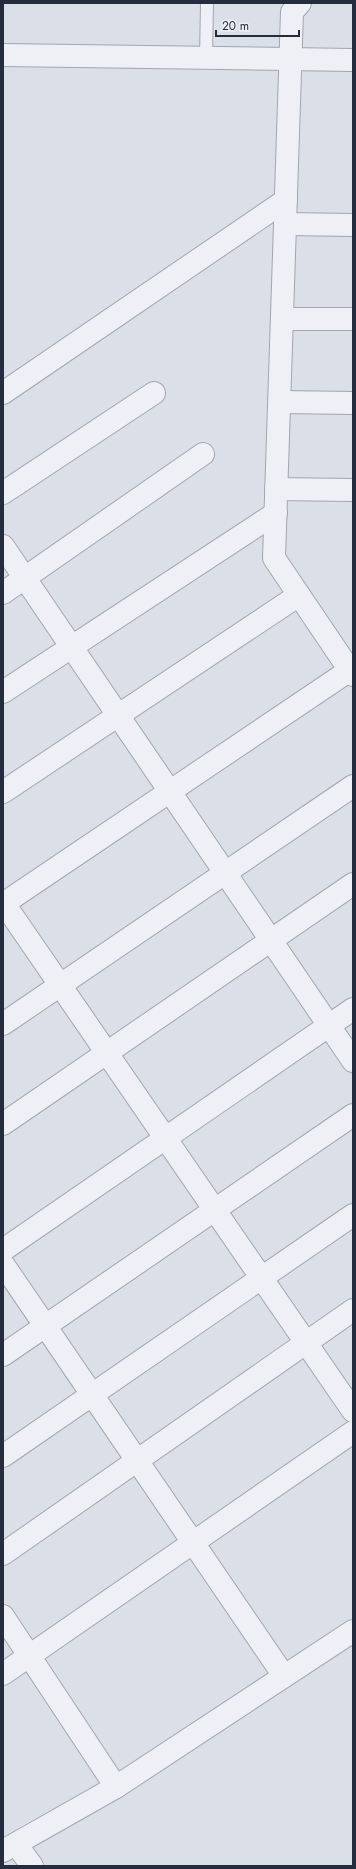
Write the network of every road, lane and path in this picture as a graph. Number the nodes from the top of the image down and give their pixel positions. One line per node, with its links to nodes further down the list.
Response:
1 (207, 3): 4 (lane)
2 (300, 3): 5 (street)
3 (3, 55): 4 (street)
4 (206, 58): 5 (street)
5 (291, 60): 6 (street); 7 (street)
6 (353, 60)
7 (286, 200): 8 (street); 12 (street)
8 (286, 224): 9 (street); 10 (street)
9 (353, 225)
10 (282, 318): 11 (street); 14 (street)
11 (353, 319)
12 (3, 393)
13 (154, 393): 19 (street)
14 (280, 402): 15 (street); 17 (street)
15 (353, 403)
16 (203, 454): 22 (street)
17 (276, 489): 18 (street); 20 (street)
18 (353, 490)
19 (3, 493)
20 (276, 513): 24 (street); 25 (street)
21 (3, 546): 22 (street)
22 (25, 578): 23 (street); 25 (street)
23 (3, 593)
24 (299, 595): 26 (street); 28 (street)
25 (72, 647): 27 (street); 28 (street)
26 (352, 671): 30 (street)
27 (3, 692)
28 (118, 716): 30 (street); 31 (street)
29 (353, 786): 32 (street)
30 (170, 791): 32 (street); 34 (street)
31 (3, 792)
32 (225, 873): 35 (street); 36 (street)
33 (353, 884): 35 (street)
34 (3, 903): 36 (street)
35 (271, 940): 39 (street); 40 (street)
36 (60, 985): 38 (street); 40 (street)
37 (353, 1009): 39 (street)
38 (3, 1024)
39 (329, 1025): 41 (street); 44 (street)
40 (107, 1053): 43 (street); 44 (street)
41 (353, 1061)
42 (353, 1115): 45 (street)
43 (3, 1124)
44 (165, 1138): 45 (street); 47 (street)
45 (215, 1210): 49 (street); 51 (street)
46 (353, 1215): 49 (street)
47 (3, 1250)
48 (3, 1264): 51 (street)
49 (262, 1278): 52 (street); 54 (street)
50 (353, 1310): 52 (street)
51 (45, 1326): 53 (street); 54 (street)
52 (306, 1343): 55 (street); 58 (street)
53 (3, 1355)
54 (92, 1395): 57 (street); 58 (street)
55 (353, 1411)
56 (353, 1432): 59 (street)
57 (3, 1456)
58 (138, 1461): 59 (street); 60 (street)
59 (193, 1542): 63 (street); 65 (street)
60 (3, 1554)
61 (3, 1616): 63 (street)
62 (353, 1631): 65 (street)
63 (29, 1655): 64 (street); 66 (street)
64 (3, 1674)
65 (284, 1676): 66 (street)
66 (116, 1787): 67 (street)
67 (9, 1847): 68 (street)
68 (32, 1866)

